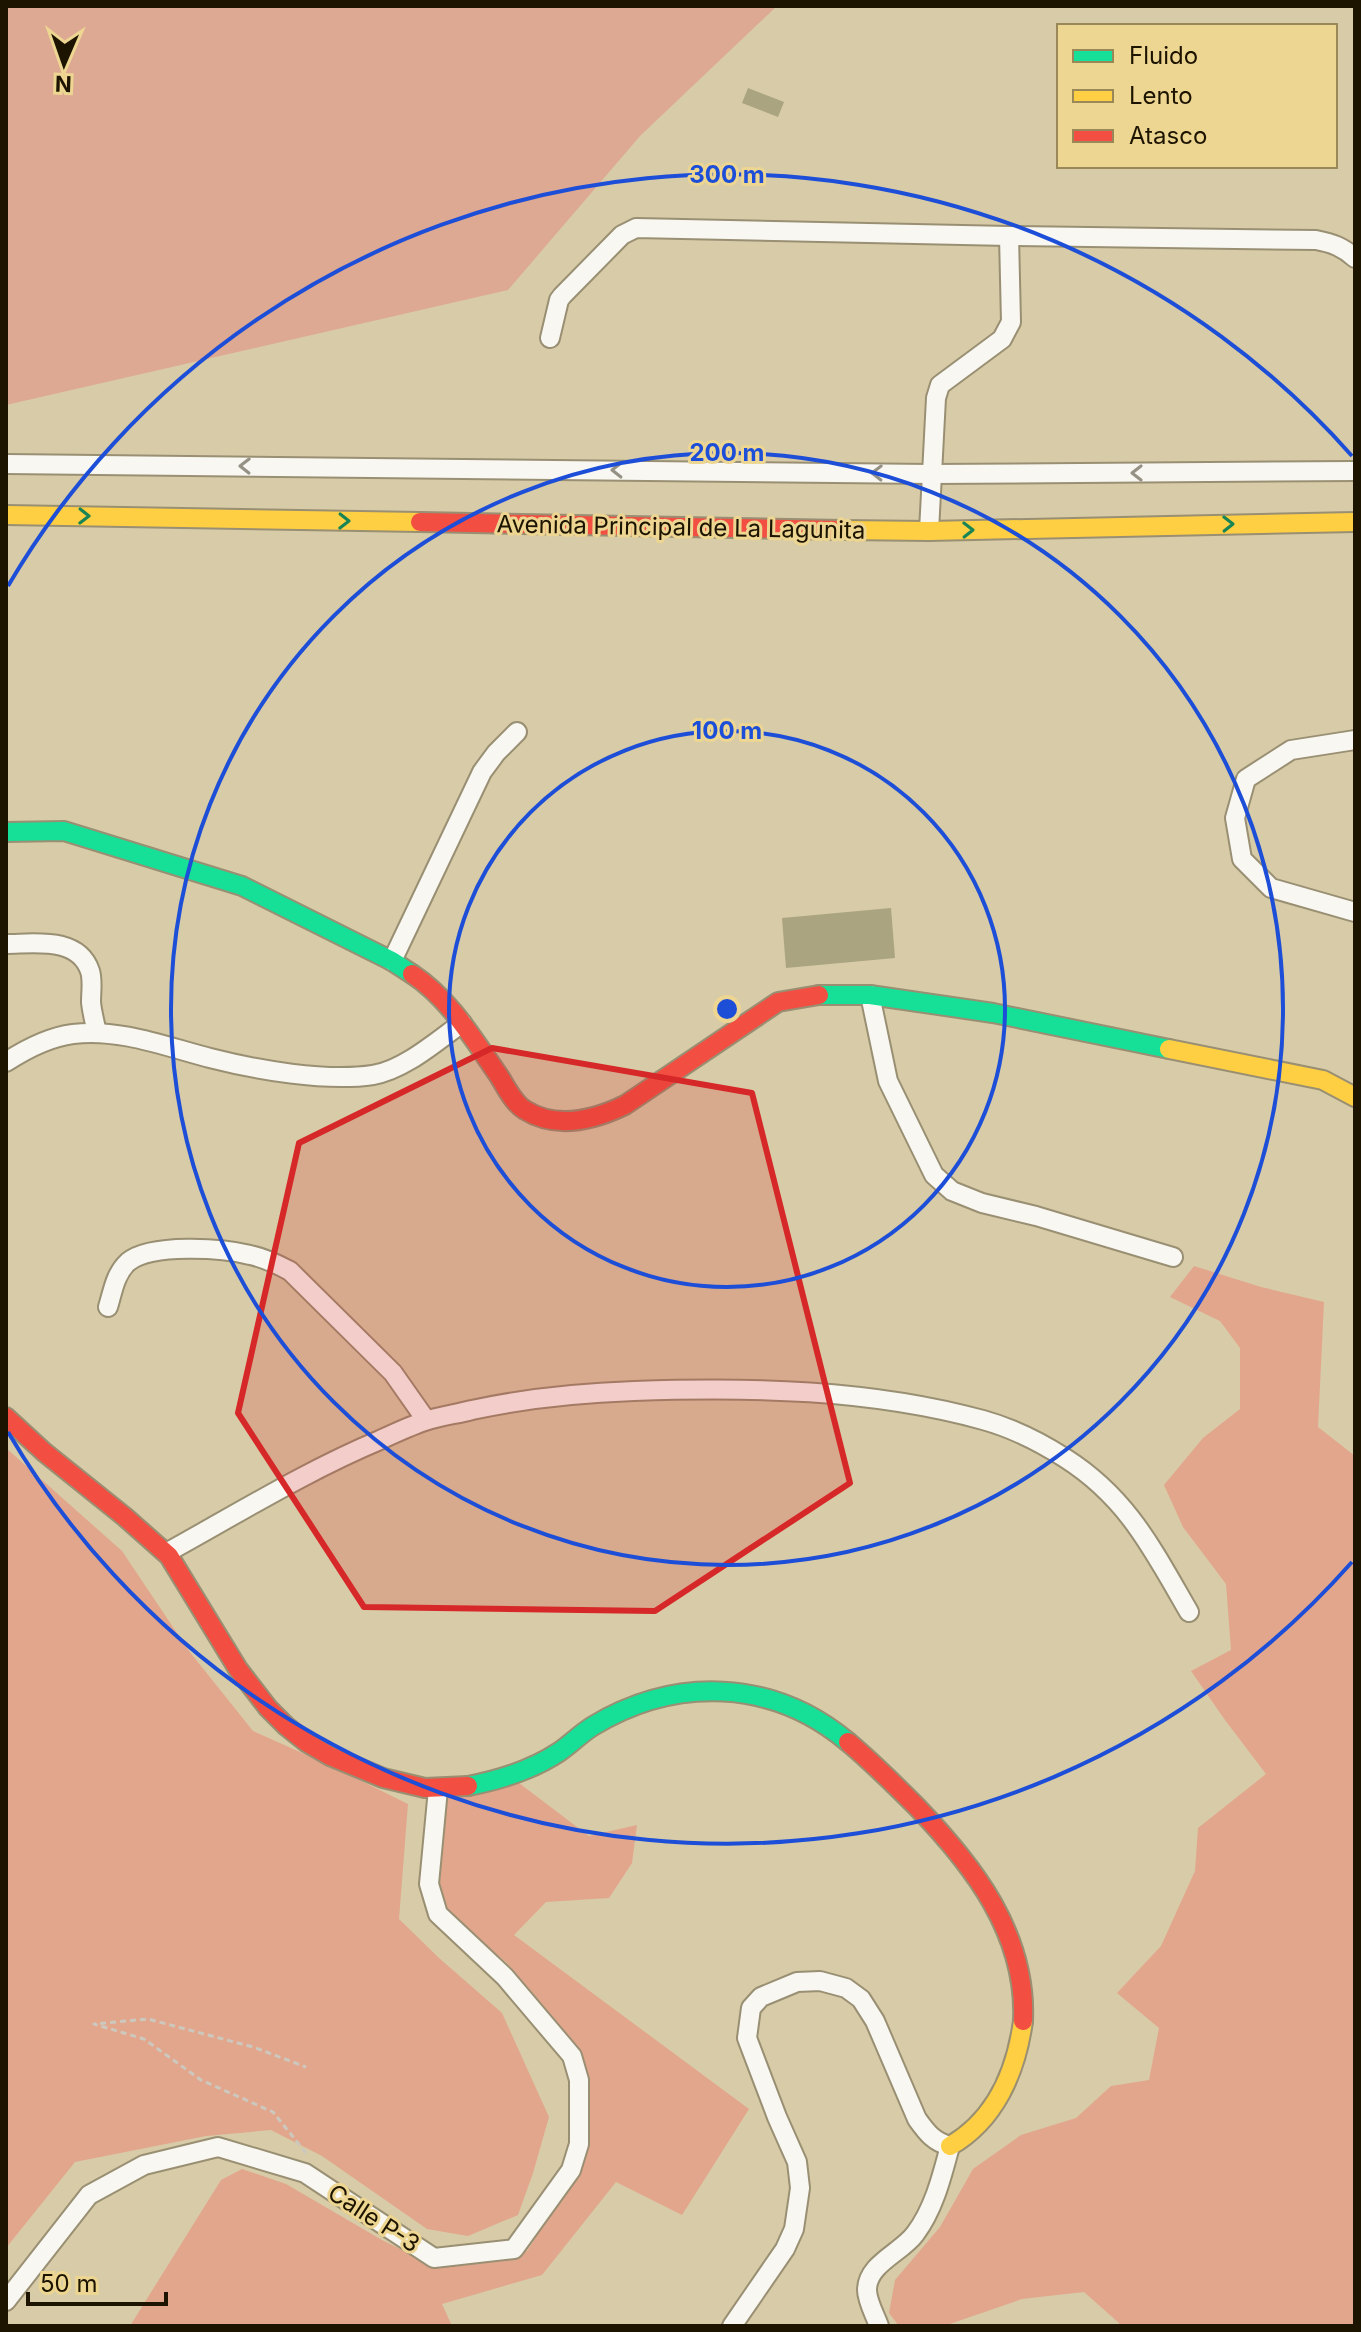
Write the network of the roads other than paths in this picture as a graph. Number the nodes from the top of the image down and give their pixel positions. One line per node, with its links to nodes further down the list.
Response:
1 (1009, 236): 2 (street); 3 (street); 6 (street)
2 (1355, 258)
3 (550, 338)
4 (6, 464): 6 (street, one-way to 4)
5 (1355, 471): 6 (street, one-way to 6)
6 (931, 474): 9 (street)
7 (6, 515): 9 (street, Avenida Principal de La Lagunita, one-way to 9)
8 (1355, 522): 9 (street, Avenida Principal de La Lagunita, one-way to 8)
9 (929, 531)
10 (517, 732): 15 (street)
11 (1355, 740): 13 (street)
12 (6, 832): 15 (street)
13 (1355, 912)
14 (6, 944): 18 (street)
15 (392, 961): 17 (street)
16 (870, 995): 17 (street); 20 (street); 21 (street)
17 (462, 1023): 18 (street)
18 (97, 1033): 19 (street)
19 (6, 1062)
20 (1355, 1097)
21 (1173, 1257)
22 (108, 1307): 24 (street)
23 (6, 1417): 25 (street)
24 (426, 1420): 25 (street); 26 (street)
25 (166, 1553): 27 (street)
26 (1189, 1612)
27 (438, 1789): 28 (street); 29 (street, Calle P-3)
28 (950, 2146): 30 (street); 31 (street)
29 (6, 2301)
30 (732, 2326)
31 (879, 2326)

